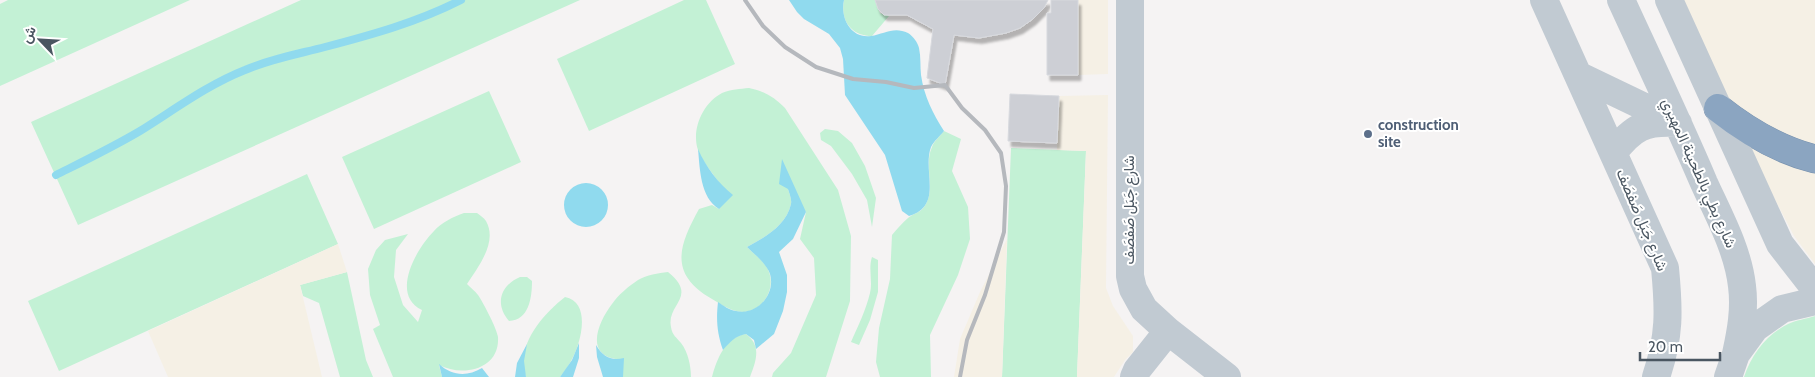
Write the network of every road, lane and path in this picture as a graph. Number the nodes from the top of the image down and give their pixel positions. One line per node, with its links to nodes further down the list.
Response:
1 (1130, 0): 12 (street, شارع جَبَل صَفصَف)
2 (1544, 0): 5 (street, شارع جَبَل صَفصَف)
3 (1621, 0): 7 (street, شارع بطي بالطحينة المهيري)
4 (1669, 0): 6 (street)
5 (1578, 75): 7 (street); 8 (street, شارع جَبَل صَفصَف)
6 (1718, 108): 9 (highway); 10 (street)
7 (1678, 123): 8 (street, شارع جَبَل صَفصَف); 13 (street, شارع بطي بالطحينة المهيري)
8 (1613, 153): 16 (street, شارع جَبَل صَفصَف)
9 (1815, 159)
10 (1815, 289)
11 (1815, 301): 13 (street)
12 (1168, 331): 14 (street); 15 (street, شارع جَبَل صَفصَف)
13 (1732, 365)
14 (1134, 377)
15 (1226, 377)
16 (1656, 377)

